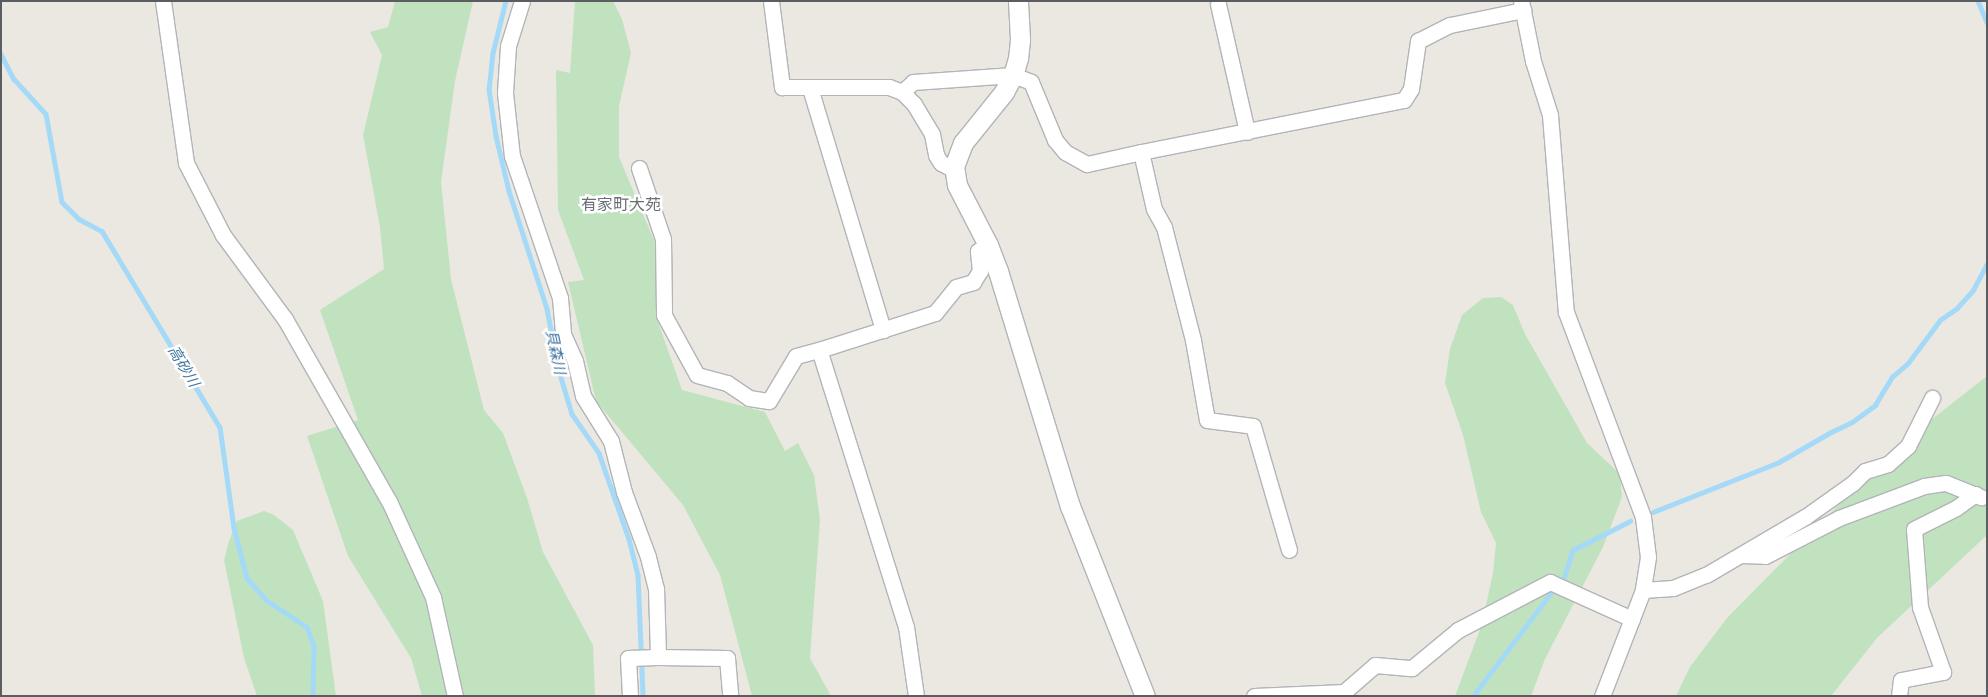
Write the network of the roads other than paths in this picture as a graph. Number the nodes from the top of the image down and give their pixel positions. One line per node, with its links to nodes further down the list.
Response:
1 (163, 1): 24 (street)
2 (522, 1): 23 (street)
3 (771, 1): 8 (street)
4 (1018, 1): 7 (street)
5 (1218, 4): 10 (street)
6 (1522, 6): 10 (street); 21 (street)
7 (1013, 75): 9 (street); 11 (street); 12 (street)
8 (810, 88): 9 (street); 15 (street)
9 (902, 92): 12 (street)
10 (1247, 132): 11 (street)
11 (1141, 152): 19 (street)
12 (954, 166): 14 (street)
13 (639, 168): 16 (street)
14 (988, 244): 15 (street); 28 (street)
15 (884, 330): 16 (street)
16 (820, 350): 27 (street)
17 (1932, 398): 20 (street)
18 (1983, 497): 20 (street); 31 (street)
19 (1289, 550)
20 (1741, 556): 21 (street)
21 (1643, 590): 22 (street)
22 (1632, 619): 29 (street); 30 (street)
23 (648, 657): 25 (street); 26 (street)
24 (455, 696)
25 (630, 696)
26 (730, 696)
27 (916, 696)
28 (1145, 696)
29 (1254, 696)
30 (1602, 696)
31 (1899, 696)

